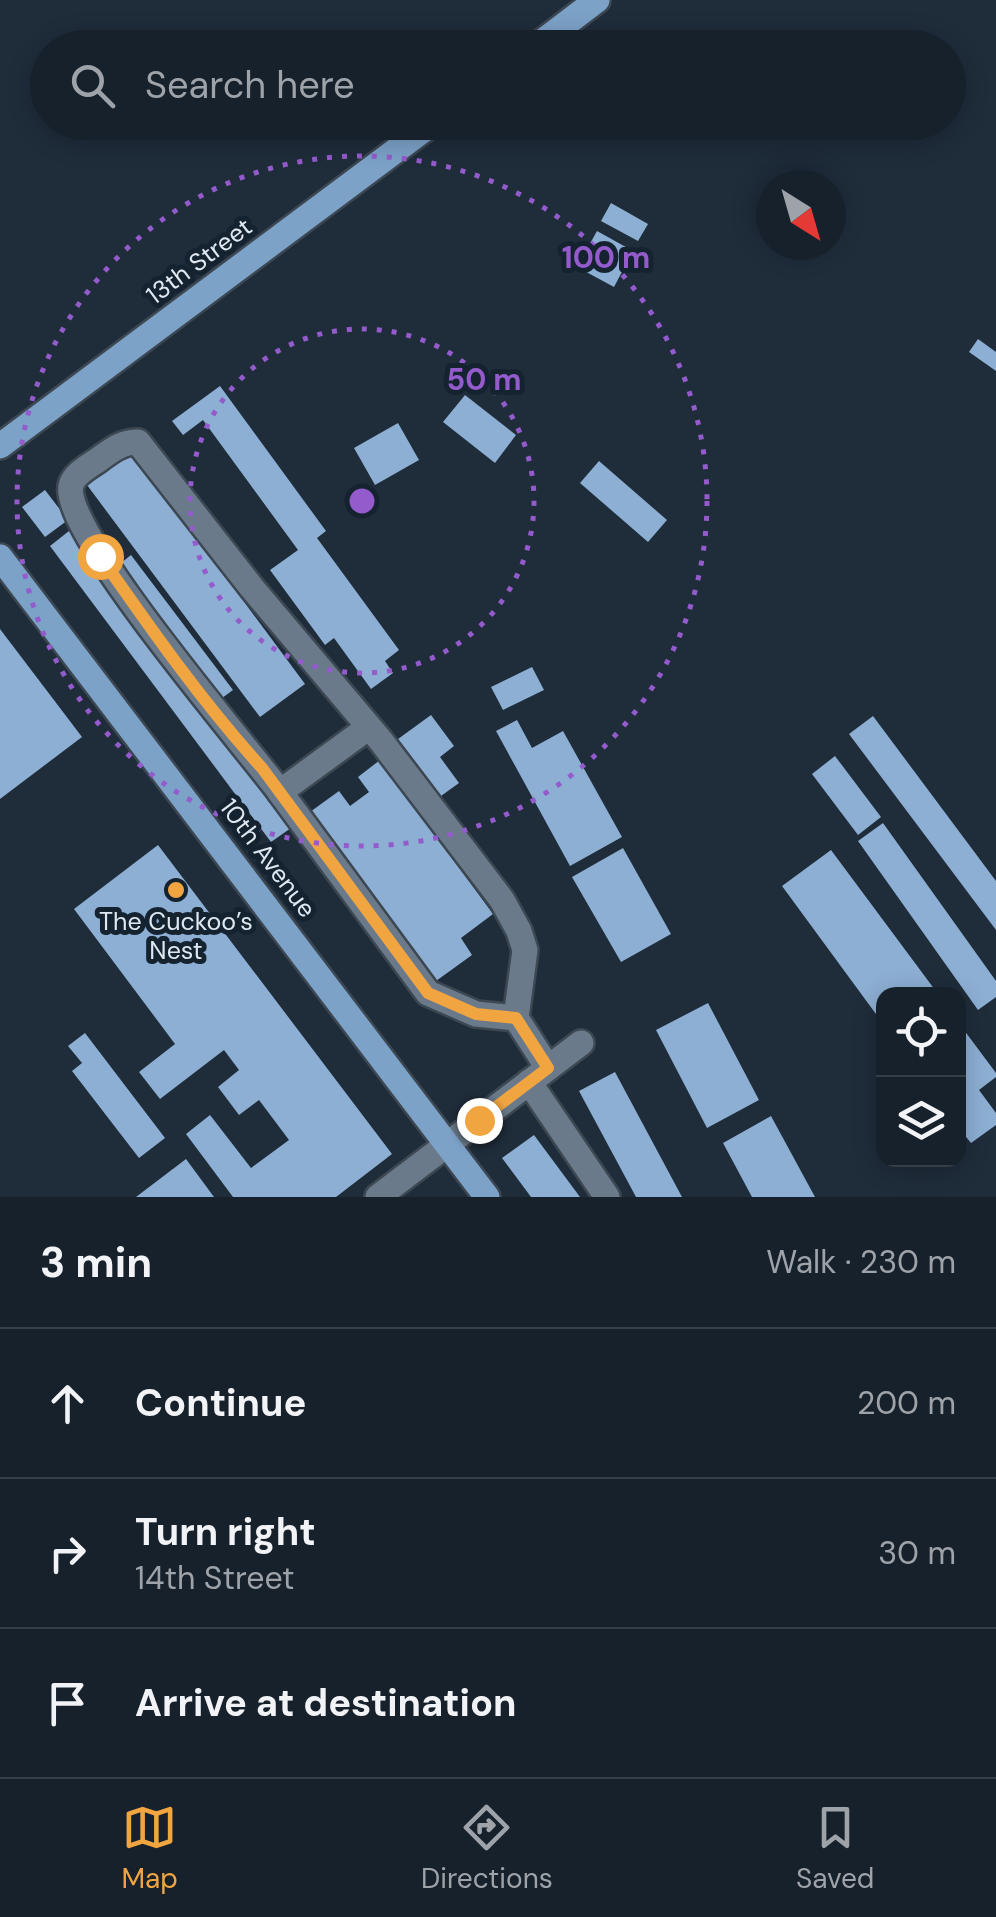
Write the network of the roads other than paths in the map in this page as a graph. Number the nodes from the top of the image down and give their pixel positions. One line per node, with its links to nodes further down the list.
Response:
1 (597, 0): 2 (main road)
2 (558, 30)
3 (410, 140): 4 (main road, 13th Street)
4 (0, 446)
5 (0, 556): 11 (main road, 10th Avenue)
6 (370, 728): 7 (street); 7 (street); 8 (street)
7 (280, 792): 8 (street)
8 (516, 1018): 10 (street)
9 (582, 1043): 10 (street)
10 (539, 1075): 11 (street); 14 (street)
11 (448, 1144): 12 (street); 13 (main road, 10th Avenue)
12 (378, 1197)
13 (487, 1197)
14 (607, 1197)

